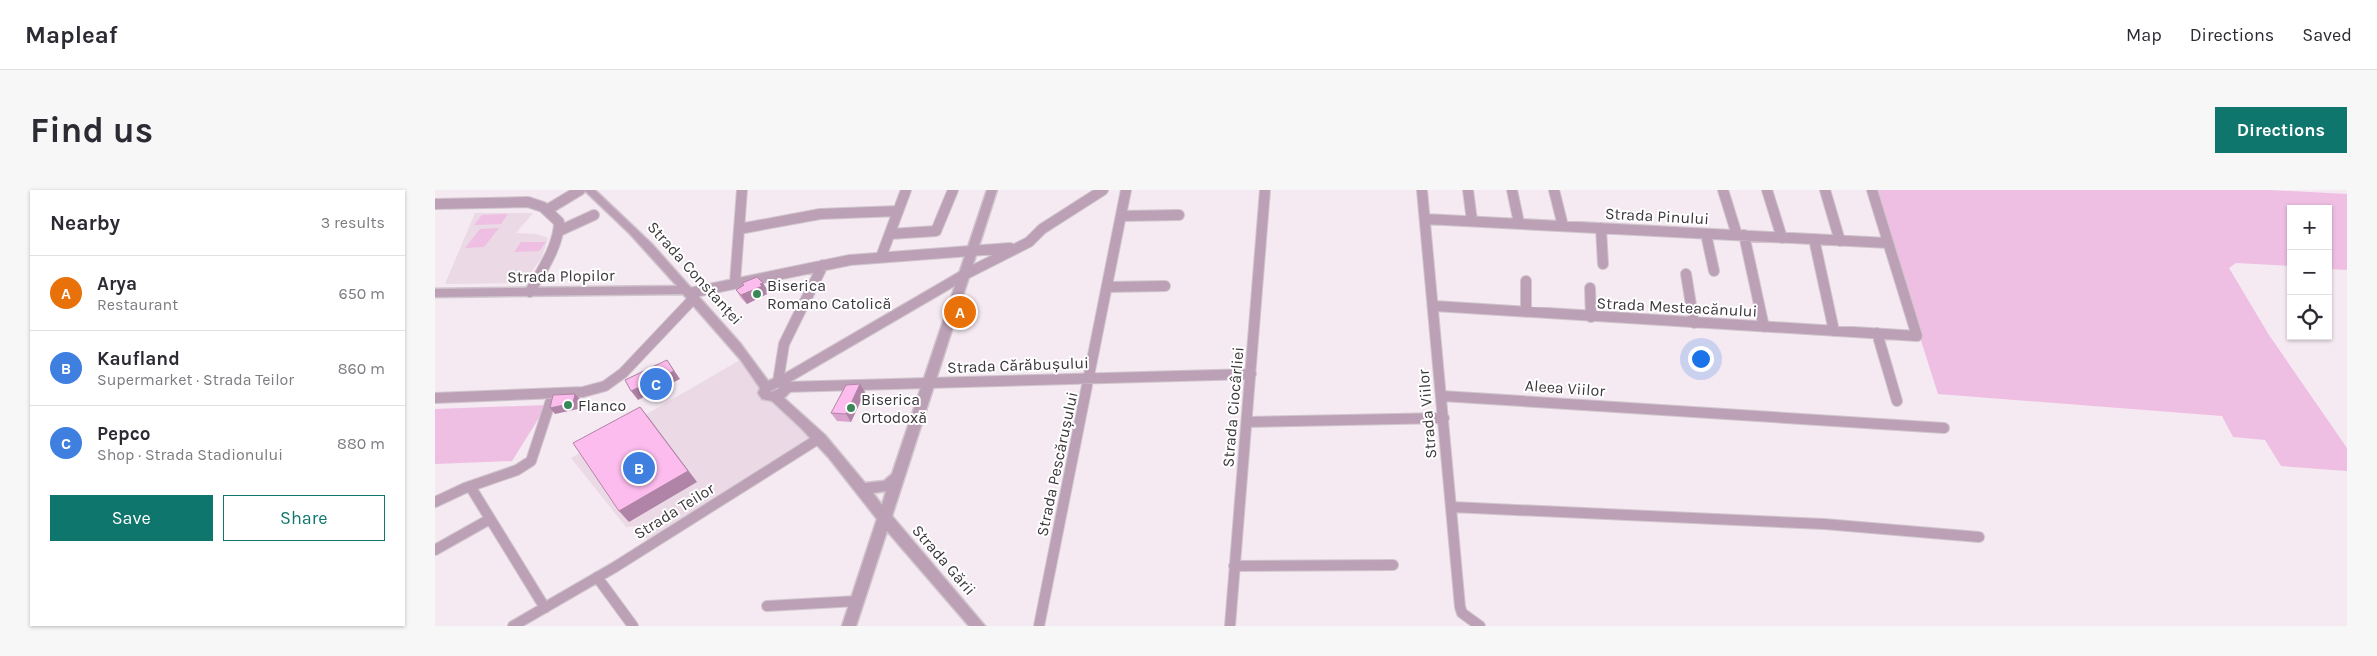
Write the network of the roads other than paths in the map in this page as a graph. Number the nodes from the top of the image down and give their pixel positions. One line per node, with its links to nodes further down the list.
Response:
1 (580, 190): 19 (street)
2 (742, 190): 29 (street)
3 (906, 190): 20 (street)
4 (953, 190): 31 (street)
5 (992, 190): 39 (street)
6 (1103, 190): 38 (street)
7 (1126, 190): 23 (street, Strada Pescărușului)
8 (1265, 190): 63 (street, Strada Ciocârliei)
9 (1423, 190): 24 (street, Strada Viilor)
10 (1468, 190): 25 (street)
11 (1513, 190): 26 (street)
12 (1554, 190): 27 (street)
13 (1723, 190): 33 (street)
14 (1767, 190): 34 (street)
15 (1825, 190): 36 (street)
16 (1872, 190): 37 (street)
17 (591, 191): 44 (street, Strada Constanței)
18 (435, 204): 19 (street)
19 (547, 210): 30 (street)
20 (898, 211): 29 (street); 31 (street)
21 (594, 215): 30 (street)
22 (1179, 215): 23 (street)
23 (1121, 216): 50 (street, Strada Pescărușului)
24 (1425, 219): 25 (street, Strada Pinului); 56 (street, Strada Viilor)
25 (1472, 221): 26 (street, Strada Pinului)
26 (1519, 223): 27 (street, Strada Pinului)
27 (1563, 226): 28 (street, Strada Pinului)
28 (1601, 228): 32 (street, Strada Pinului); 41 (street)
29 (739, 229): 48 (street)
30 (559, 231): 53 (street)
31 (890, 234): 40 (street)
32 (1706, 234): 33 (street, Strada Pinului); 43 (street)
33 (1740, 235): 34 (street, Strada Pinului); 60 (street)
34 (1782, 238): 35 (street, Strada Pinului)
35 (1814, 239): 36 (street, Strada Pinului); 61 (street)
36 (1840, 241): 37 (street, Strada Pinului)
37 (1888, 244): 62 (street, Strada Mesteacănului)
38 (1014, 248): 39 (street); 46 (street)
39 (970, 252): 40 (street); 46 (street)
40 (881, 257): 42 (street)
41 (1603, 264)
42 (823, 265): 48 (street); 66 (street)
43 (1714, 271)
44 (673, 274): 52 (street); 55 (street, Strada Constanței)
45 (1686, 274): 59 (street)
46 (962, 276): 65 (street); 66 (street)
47 (1526, 281): 57 (street)
48 (735, 282): 55 (street)
49 (1165, 286): 50 (street)
50 (1108, 287): 64 (street, Strada Pescărușului)
51 (1589, 288): 58 (street)
52 (649, 291): 53 (street, Strada Plopilor); 55 (street, Strada Plopilor)
53 (530, 292): 54 (street, Strada Plopilor)
54 (435, 294)
55 (690, 294): 66 (street, Strada Constanței); 67 (street)
56 (1435, 306): 57 (street, Strada Mesteacănului); 68 (street, Strada Viilor)
57 (1526, 312): 58 (street, Strada Mesteacănului)
58 (1591, 316): 59 (street, Strada Mesteacănului)
59 (1694, 323): 60 (street, Strada Mesteacănului)
60 (1764, 327): 61 (street, Strada Mesteacănului)
61 (1833, 331): 62 (street, Strada Mesteacănului)
62 (1877, 333): 70 (street)
63 (1251, 374): 64 (street, Strada Cărăbușului); 72 (street, Strada Ciocârliei)
64 (1089, 378): 65 (street, Strada Cărăbușului); 94 (street, Strada Pescărușului)
65 (929, 382): 66 (street, Strada Cărăbușului); 75 (street)
66 (778, 387): 74 (street, Strada Constanței)
67 (553, 394): 69 (street); 76 (street)
68 (1442, 396): 71 (street, Strada Viilor); 73 (street, Aleea Viilor)
69 (435, 398)
70 (1897, 401)
71 (1444, 418): 72 (street); 79 (street, Strada Viilor)
72 (1247, 422): 85 (street, Strada Ciocârliei)
73 (1944, 428)
74 (818, 439): 77 (street, Strada Constanței); 86 (street, Strada Teilor)
75 (897, 478): 77 (street); 80 (street)
76 (470, 486): 78 (street); 81 (street)
77 (864, 489): 80 (street, Strada Constanței)
78 (435, 502)
79 (1451, 507): 82 (street); 96 (street, Strada Viilor)
80 (884, 517): 87 (street); 93 (street, Strada Gării)
81 (490, 519): 83 (street); 89 (street)
82 (1979, 537)
83 (435, 550)
84 (1393, 565): 85 (street)
85 (1234, 566): 95 (street, Strada Ciocârliei)
86 (597, 577): 89 (street, Strada Teilor); 91 (street)
87 (857, 602): 88 (street); 92 (street)
88 (767, 606)
89 (545, 608): 90 (street, Strada Teilor)
90 (513, 626)
91 (633, 626)
92 (849, 626)
93 (978, 626)
94 (1039, 626)
95 (1230, 626)
96 (1480, 626)

